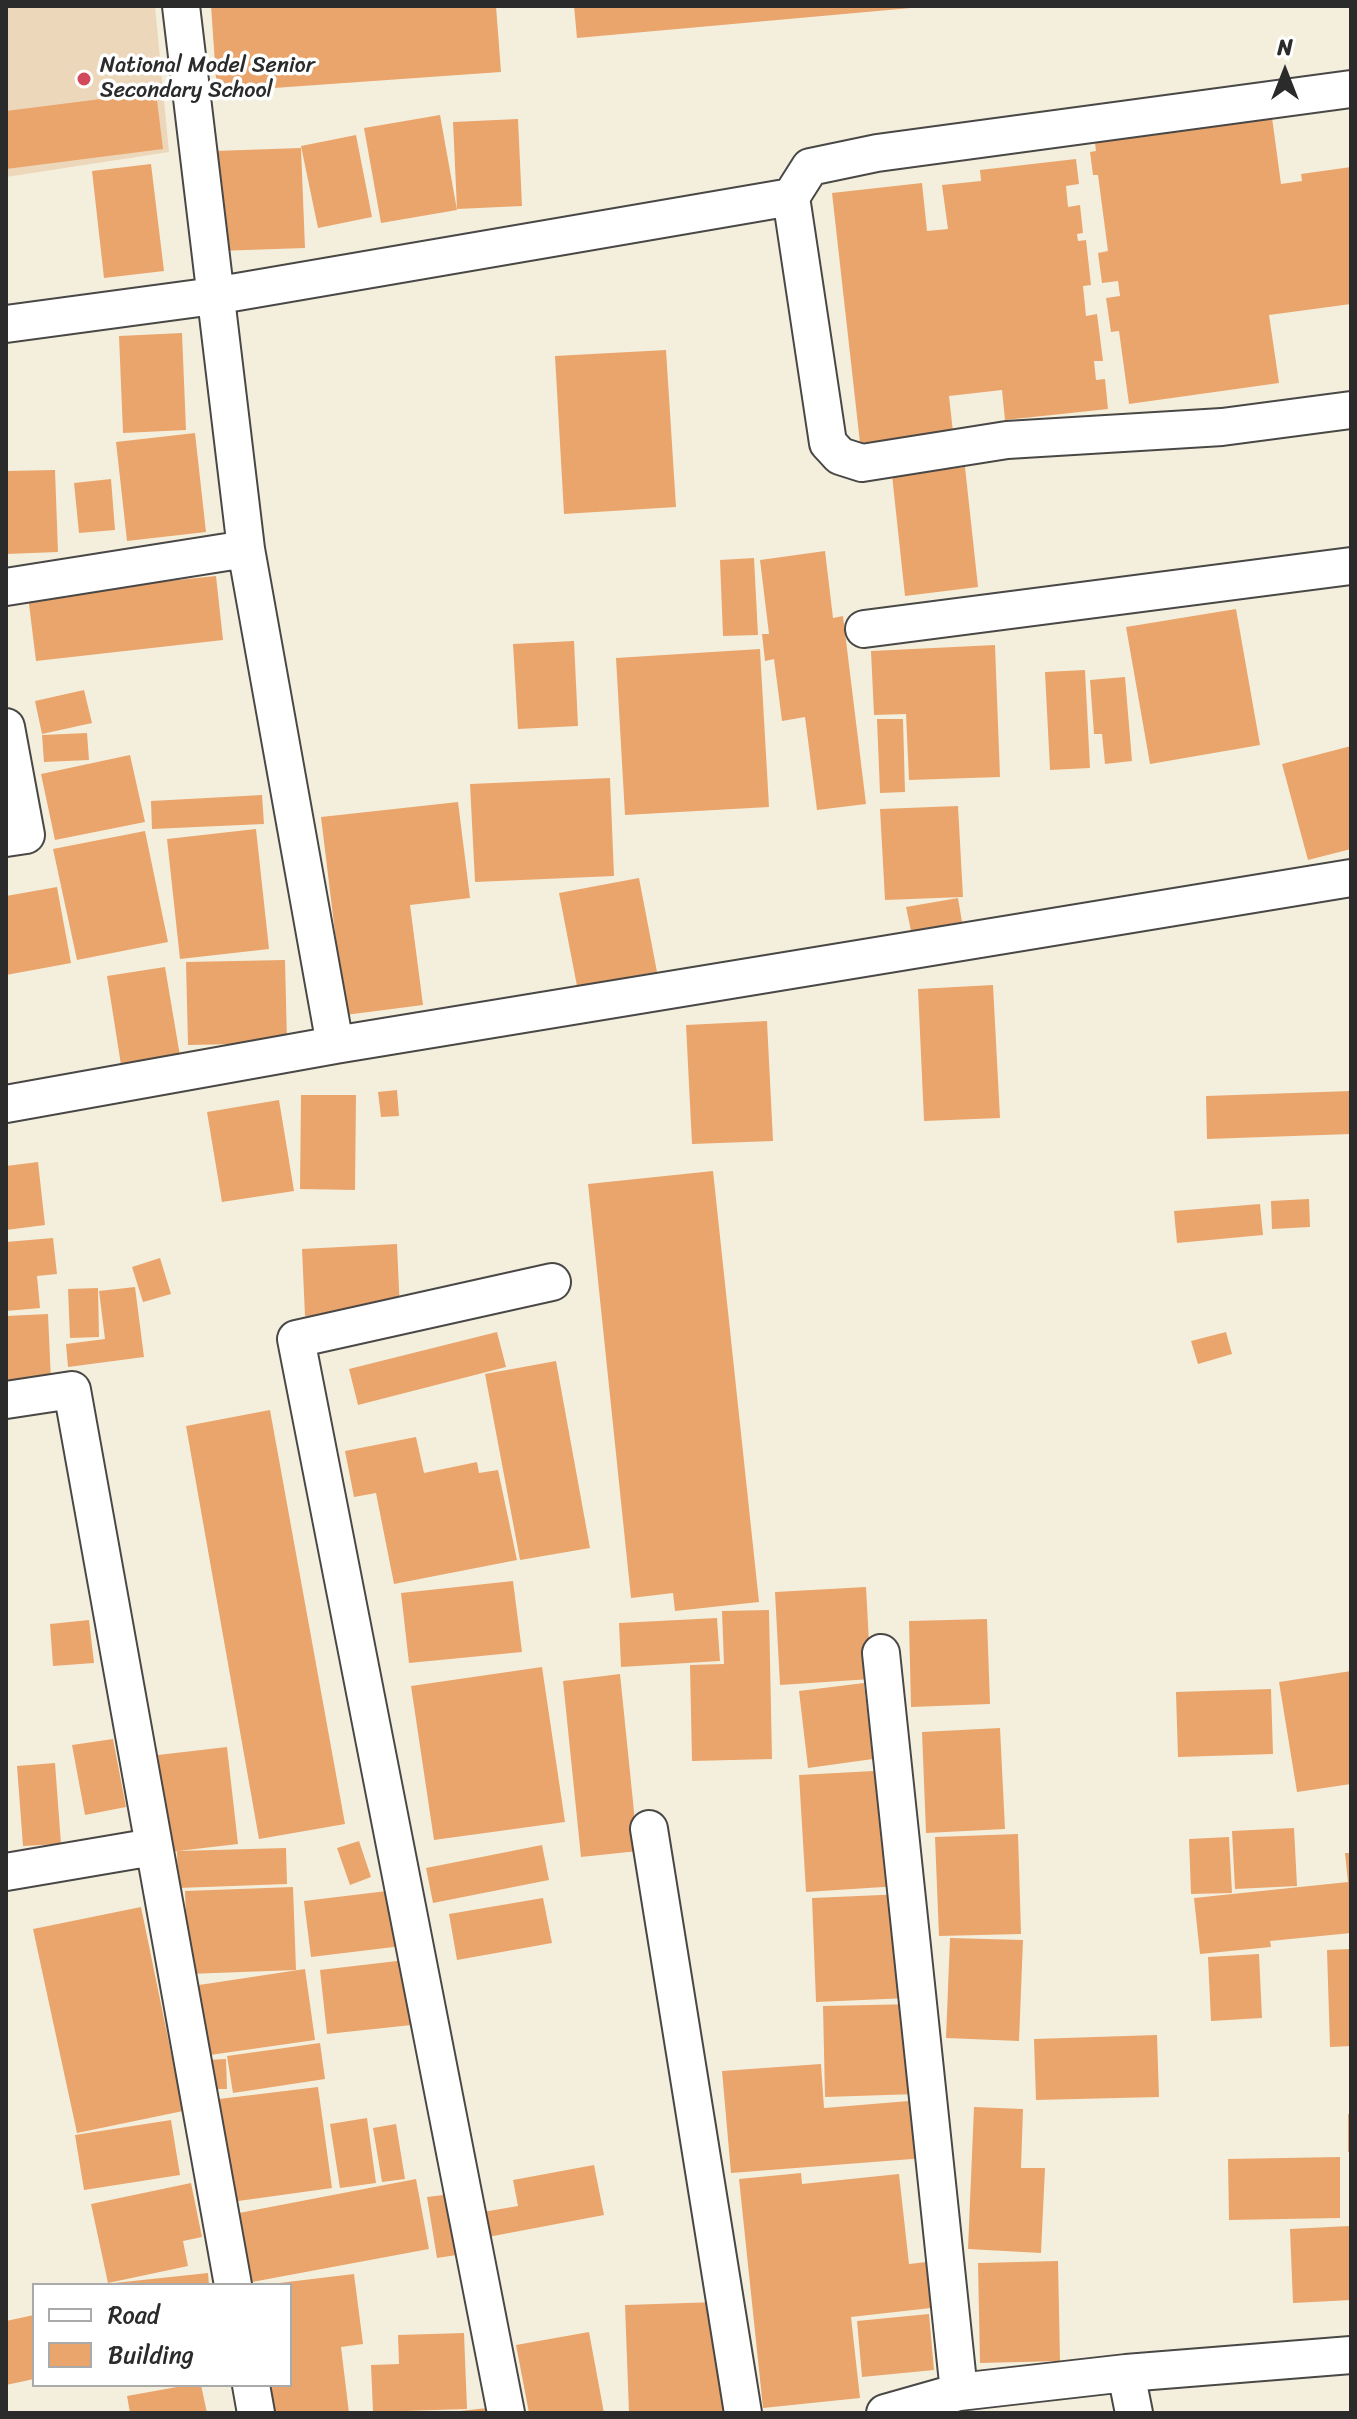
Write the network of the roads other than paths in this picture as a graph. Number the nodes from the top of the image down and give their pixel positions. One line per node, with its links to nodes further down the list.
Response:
1 (181, 6): 4 (street)
2 (1351, 89): 3 (street)
3 (791, 197): 4 (street); 6 (street)
4 (214, 296): 5 (street); 7 (street)
5 (6, 324)
6 (1351, 410)
7 (246, 549): 9 (street); 14 (street)
8 (1351, 566): 10 (street)
9 (6, 587)
10 (864, 629)
11 (6, 727): 12 (street)
12 (6, 838)
13 (1351, 878): 14 (street)
14 (335, 1045): 15 (street)
15 (6, 1104)
16 (552, 1282): 28 (street)
17 (6, 1400): 20 (street)
18 (881, 1653): 26 (street)
19 (649, 1829): 29 (street)
20 (153, 1847): 21 (street); 22 (street)
21 (6, 1872)
22 (233, 2283)
23 (1351, 2355): 24 (street)
24 (1126, 2373): 26 (street); 31 (street)
25 (251, 2387): 27 (street)
26 (959, 2392): 30 (street)
27 (256, 2413)
28 (506, 2413)
29 (743, 2413)
30 (885, 2413)
31 (1134, 2413)

